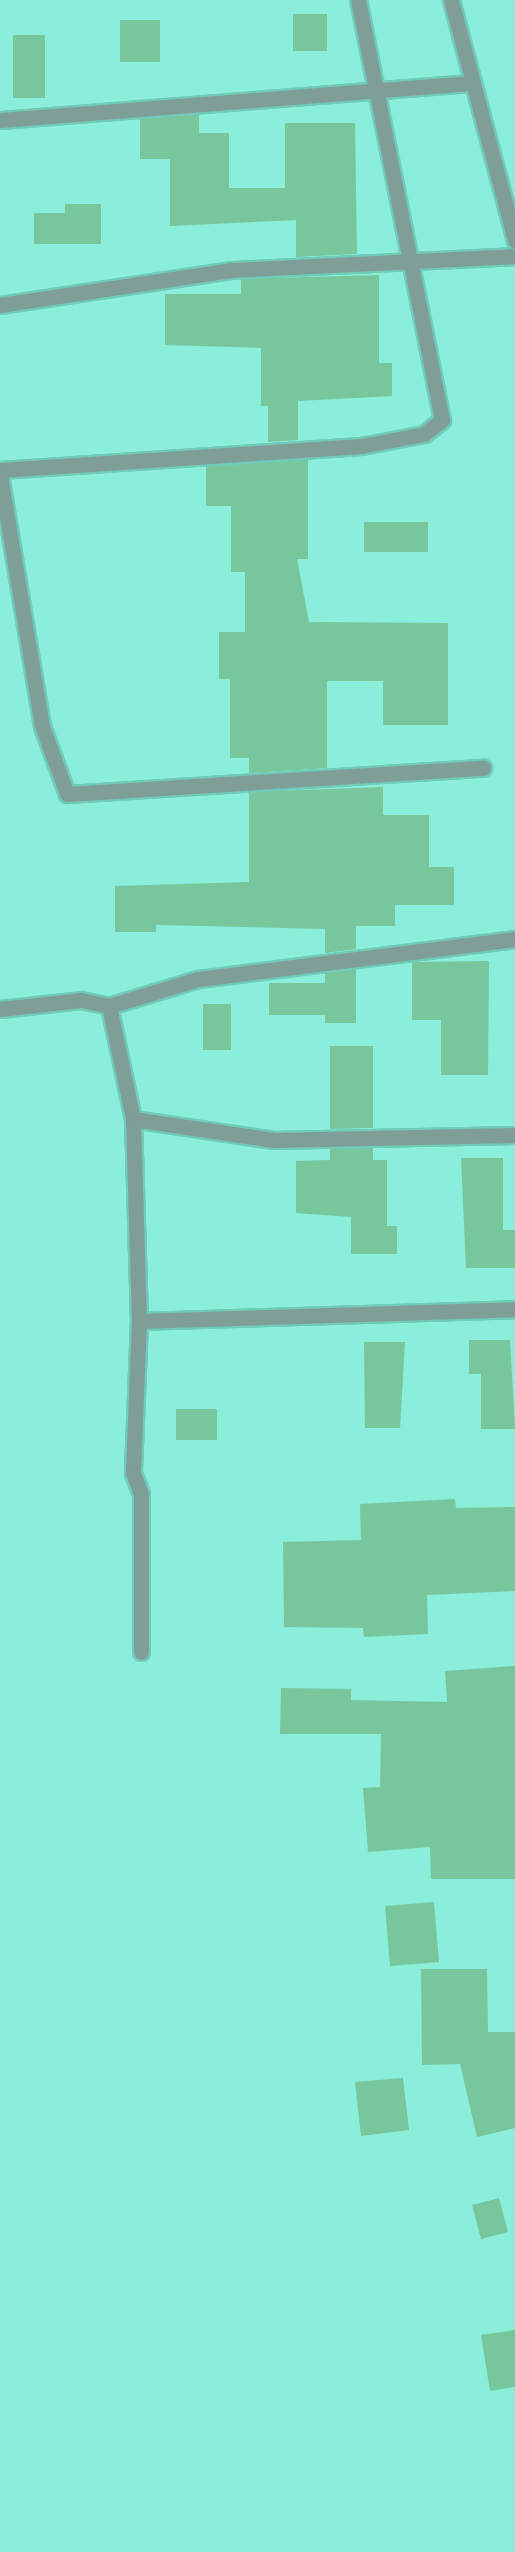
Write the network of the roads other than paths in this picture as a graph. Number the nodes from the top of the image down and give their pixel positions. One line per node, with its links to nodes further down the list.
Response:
1 (358, 0): 4 (street)
2 (451, 0): 3 (street)
3 (473, 83): 4 (street); 6 (street)
4 (376, 91): 5 (street); 8 (street)
5 (0, 120)
6 (515, 241)
7 (515, 256): 8 (street)
8 (411, 261): 9 (street); 10 (street)
9 (0, 305)
10 (0, 470)
11 (0, 475): 12 (street)
12 (483, 768)
13 (515, 939): 14 (street)
14 (109, 1006): 15 (street); 16 (street)
15 (0, 1009)
16 (133, 1119): 17 (street); 19 (street)
17 (515, 1135)
18 (515, 1309): 19 (street)
19 (139, 1321): 20 (street)
20 (141, 1652)

